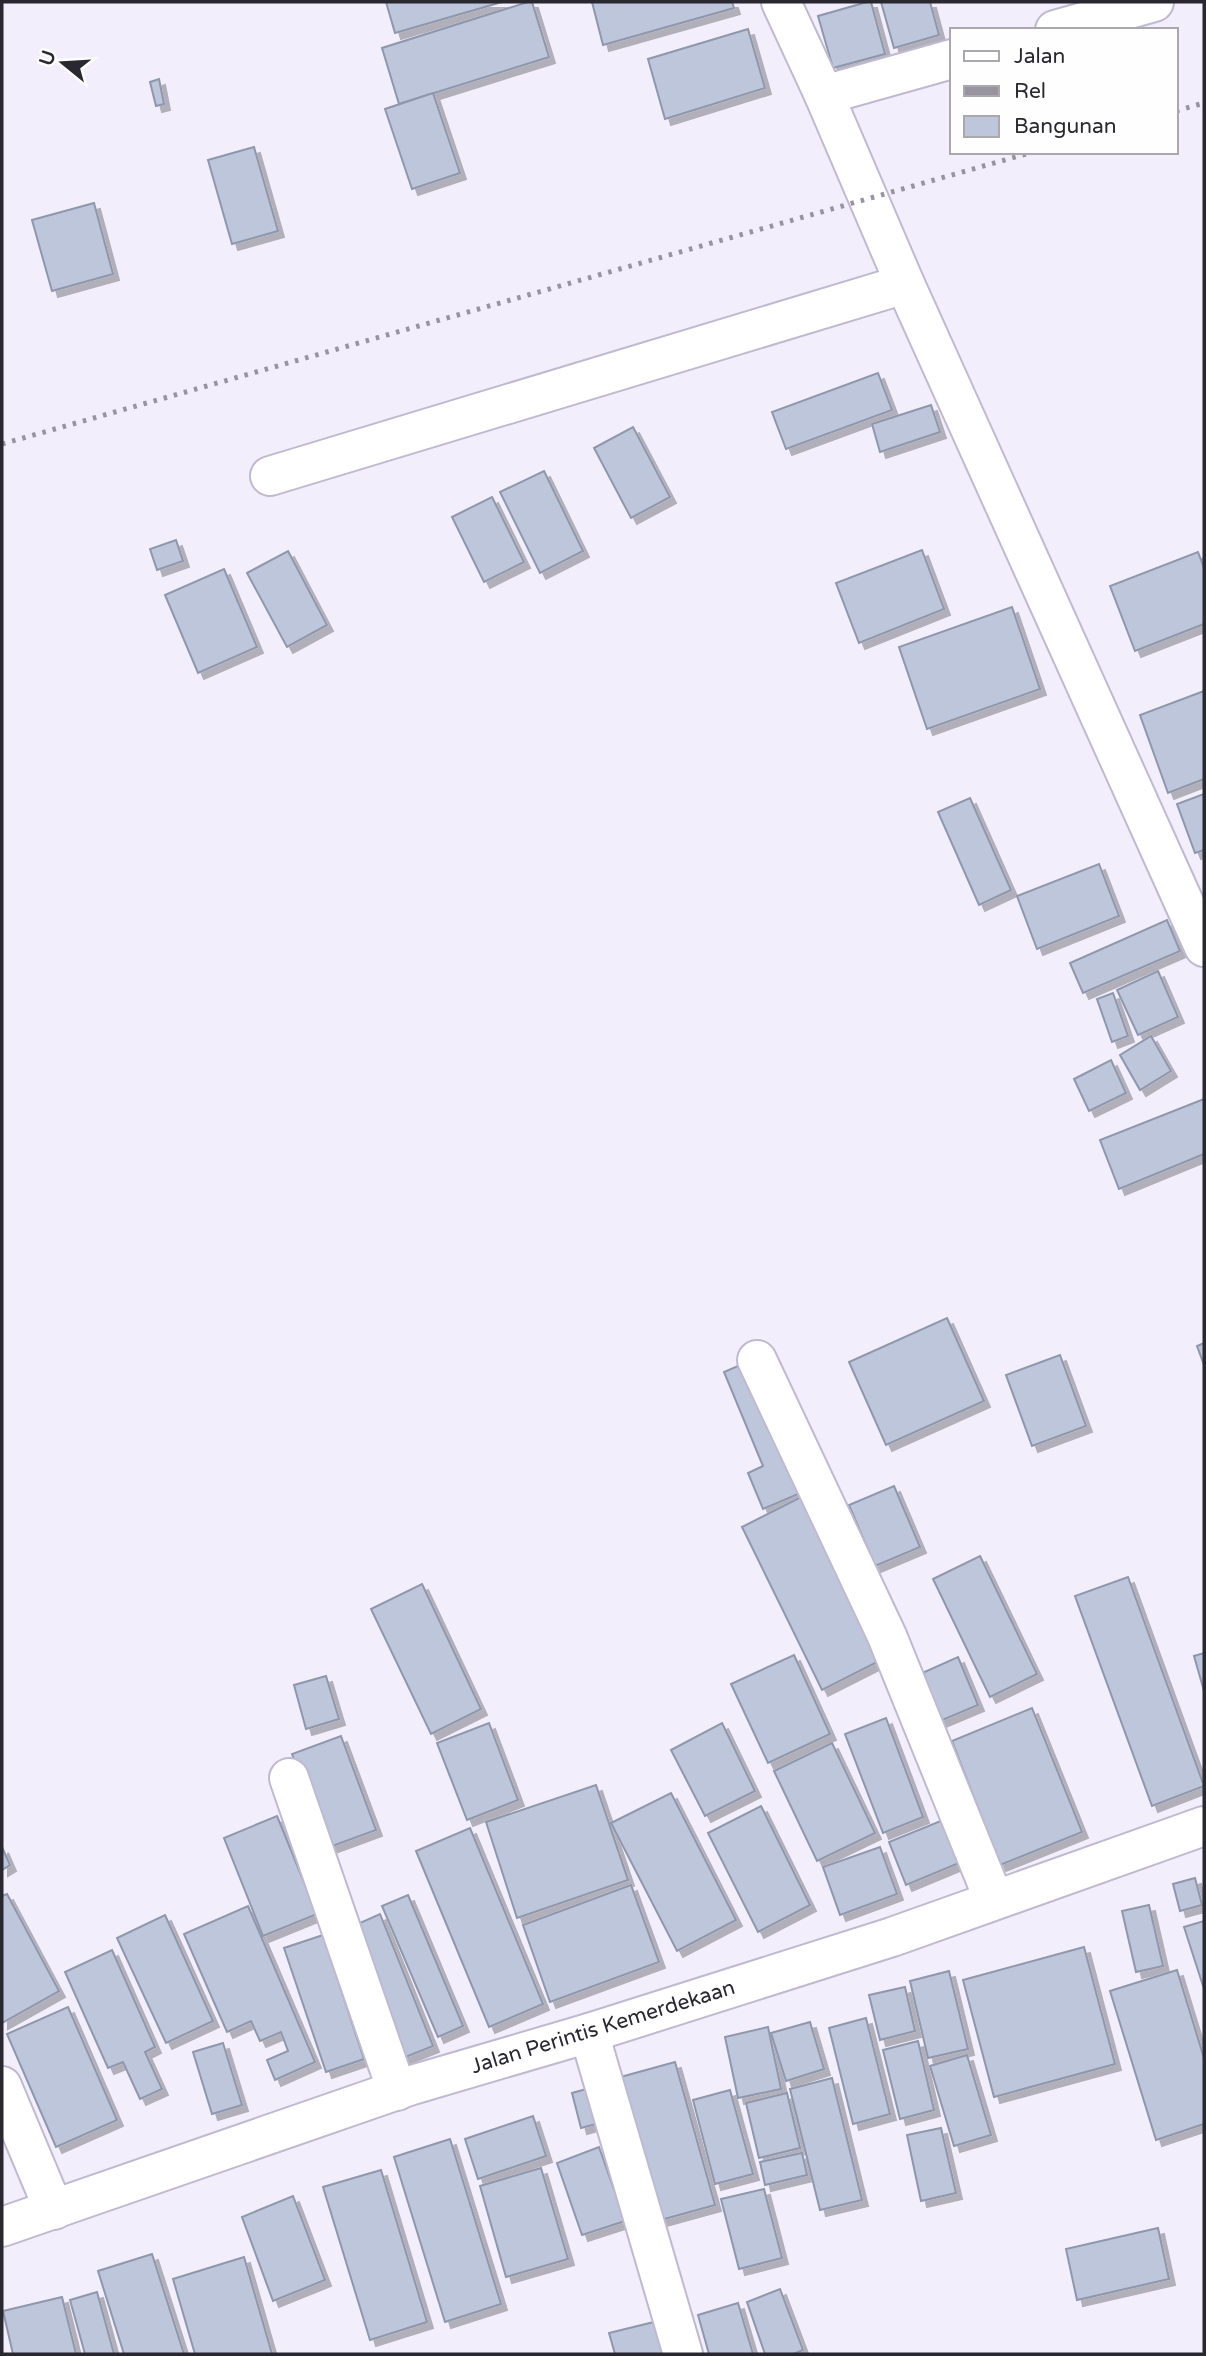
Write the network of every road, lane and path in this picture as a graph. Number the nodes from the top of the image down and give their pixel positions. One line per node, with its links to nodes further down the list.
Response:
1 (781, 2): 5 (street)
2 (1154, 2): 3 (street)
3 (1062, 28)
4 (950, 60): 5 (street)
5 (824, 95): 6 (street)
6 (905, 284): 7 (street); 8 (street)
7 (270, 476)
8 (1204, 947)
9 (757, 1360): 12 (street)
10 (289, 1778): 15 (street)
11 (1204, 1826): 12 (street, Jalan Perintis Kemerdekaan)
12 (994, 1900): 13 (street, Jalan Perintis Kemerdekaan)
13 (589, 2034): 15 (street, Jalan Perintis Kemerdekaan); 18 (street)
14 (2, 2086): 16 (street)
15 (397, 2091): 16 (street, Jalan Perintis Kemerdekaan)
16 (54, 2210): 17 (street, Jalan Perintis Kemerdekaan)
17 (2, 2227)
18 (683, 2354)

